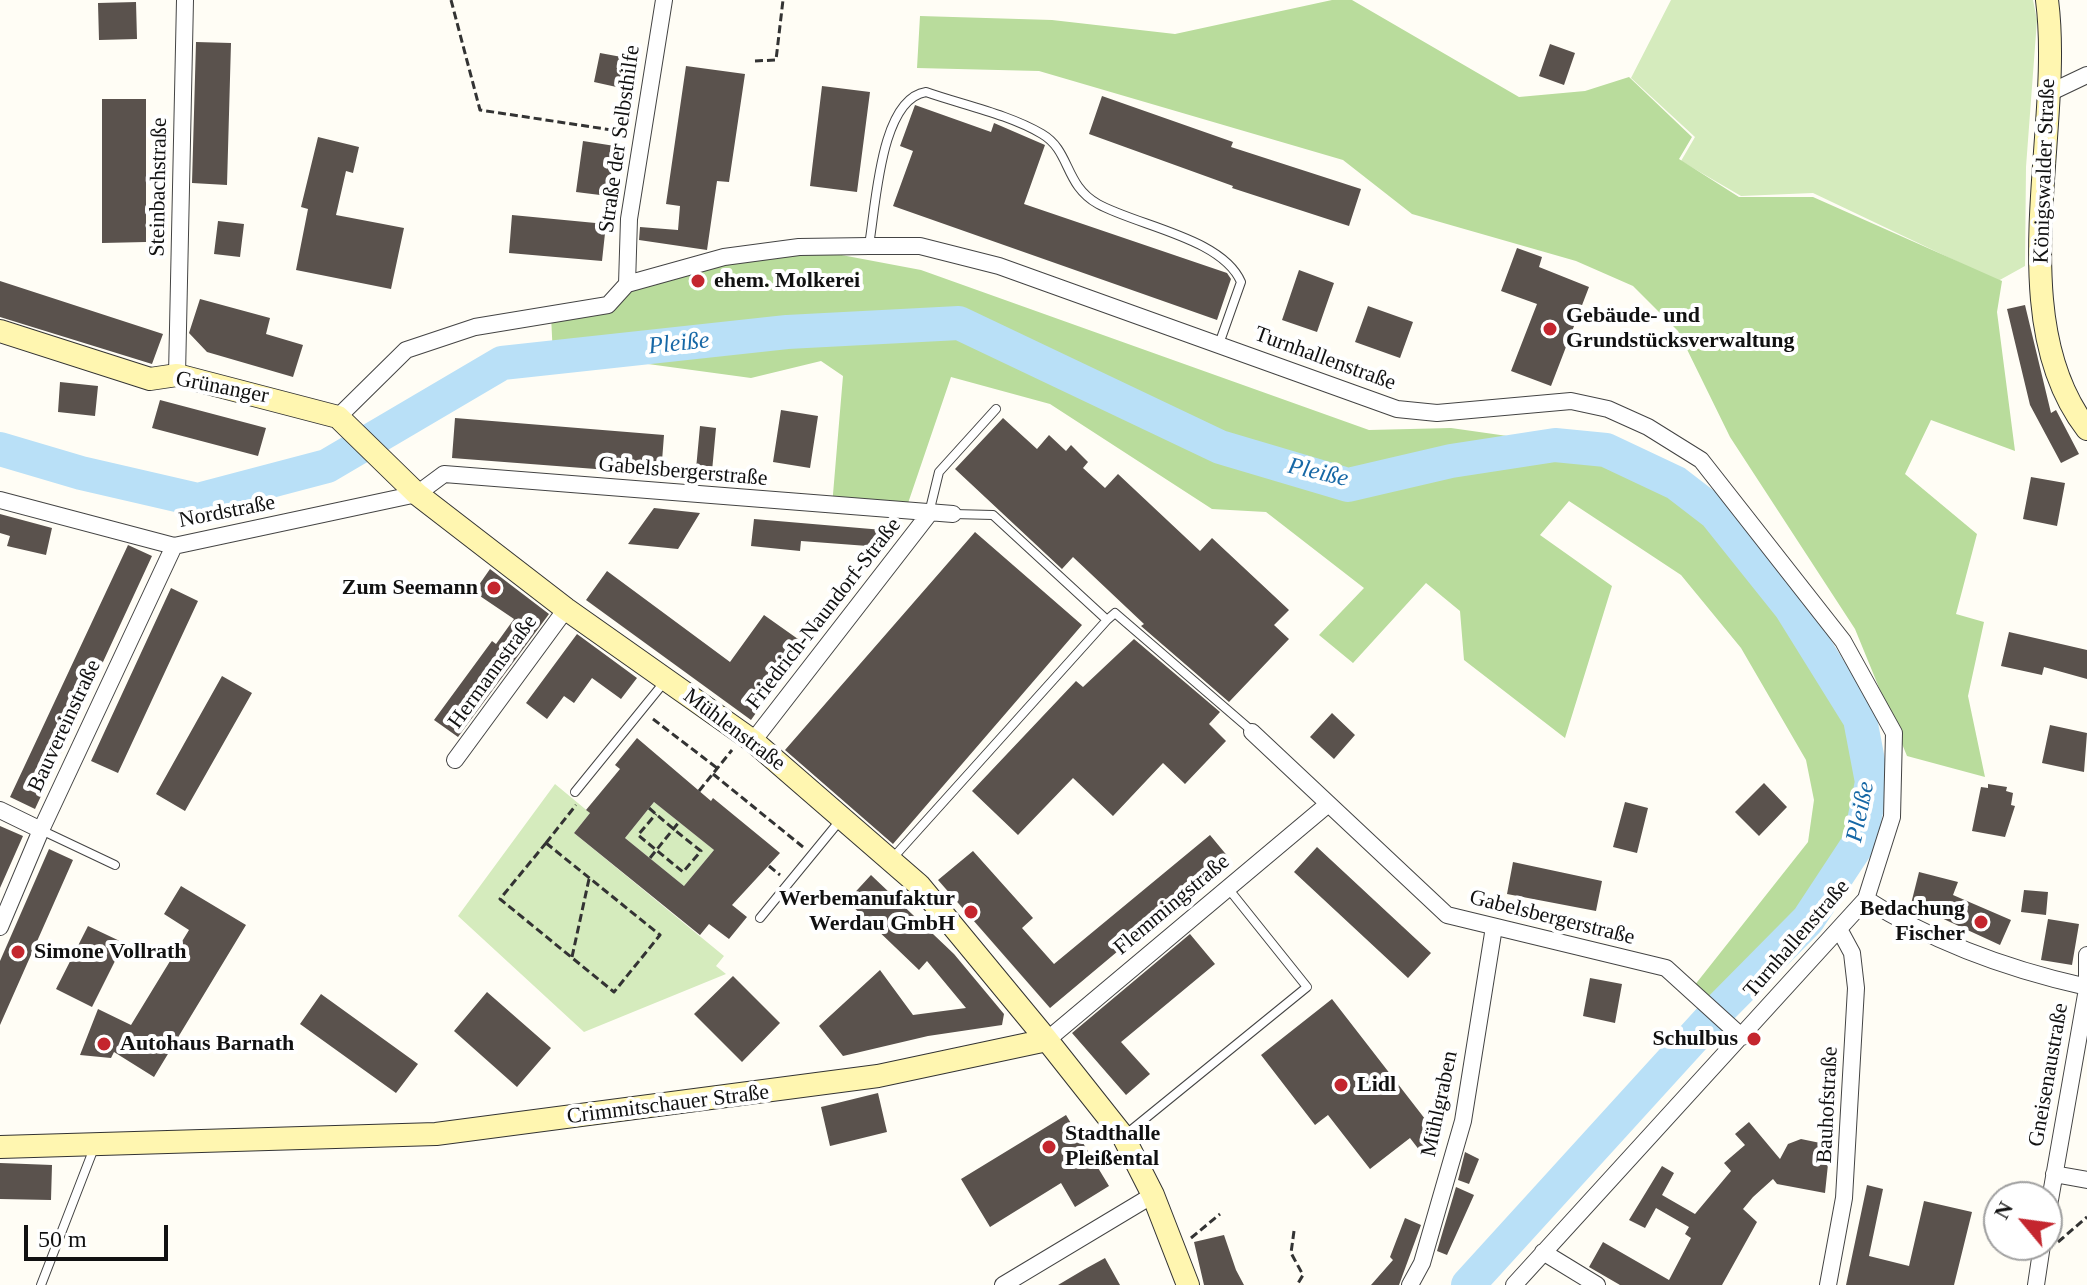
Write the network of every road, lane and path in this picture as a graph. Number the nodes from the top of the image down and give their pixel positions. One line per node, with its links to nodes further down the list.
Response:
1 (185, 0): 14 (street, Steinbachstraße)
2 (451, 0): 9 (path)
3 (664, 0): 9 (street, Straße der Selbsthilfe)
4 (783, 0): 6 (path)
5 (2047, 0): 8 (street, Königswalder Straße)
6 (755, 61)
7 (2087, 75): 8 (street)
8 (2049, 93): 17 (street, Königswalder Straße)
9 (642, 134): 11 (street, Straße der Selbsthilfe)
10 (869, 246): 11 (street, Turnhallenstraße); 13 (street, Turnhallenstraße); 13 (lane)
11 (627, 284): 16 (street, Turnhallenstraße)
12 (0, 331): 14 (street, Grünanger)
13 (1219, 344): 50 (street, Turnhallenstraße)
14 (177, 375): 16 (street, Grünanger)
15 (996, 409): 20 (lane)
16 (345, 423): 18 (street, Mühlenstraße)
17 (2087, 429)
18 (417, 494): 20 (street, Gabelsbergerstraße); 22 (street, Nordstraße); 23 (street, Mühlenstraße)
19 (0, 500): 22 (street, Nordstraße)
20 (929, 514): 21 (street, Gabelsbergerstraße); 28 (street, Friedrich-Naundorf-Straße)
21 (953, 514): 24 (lane)
22 (174, 546): 41 (street, Bauvereinstraße)
23 (566, 609): 25 (street, Mühlenstraße); 29 (street, Hermannstraße)
24 (1107, 620): 27 (lane); 46 (lane)
25 (666, 679): 26 (lane); 28 (street, Mühlenstraße)
26 (636, 718): 30 (path); 33 (lane)
27 (1252, 732): 34 (street, Gabelsbergerstraße)
28 (749, 738): 30 (path); 38 (street, Mühlenstraße)
29 (455, 760)
30 (717, 768): 31 (path)
31 (713, 774): 32 (path); 44 (path)
32 (699, 791)
33 (575, 792): 42 (path)
34 (1327, 805): 49 (street, Flemmingstraße); 53 (street, Gabelsbergerstraße)
35 (649, 808): 37 (path)
36 (0, 810): 41 (street)
37 (656, 814): 40 (path); 43 (path)
38 (842, 818): 44 (lane); 46 (street, Mühlenstraße)
39 (679, 822): 40 (path)
40 (674, 829): 43 (path); 43 (path)
41 (41, 830): 47 (lane); 52 (street, Bauvereinstraße)
42 (546, 843): 48 (path); 56 (path)
43 (656, 850): 45 (path)
44 (812, 855): 51 (lane)
45 (650, 858)
46 (891, 860): 59 (street, Mühlenstraße)
47 (115, 865)
48 (589, 878): 56 (path); 56 (path)
49 (1227, 886): 59 (street, Flemmingstraße); 60 (lane)
50 (1866, 899): 54 (street, Turnhallenstraße); 57 (street)
51 (760, 918)
52 (0, 927)
53 (1494, 927): 58 (street, Gabelsbergerstraße); 78 (street, Mühlgraben)
54 (1839, 929): 58 (street, Turnhallenstraße); 81 (street, Bauhofstraße)
55 (2087, 955): 57 (street, Gneisenaustraße)
56 (572, 957)
57 (2087, 987): 63 (street, Gneisenaustraße)
58 (1742, 1037): 72 (street, Turnhallenstraße)
59 (1047, 1040): 60 (street); 62 (street, Crimmitschauer Straße)
60 (1123, 1136): 66 (street)
61 (0, 1147): 62 (street, Crimmitschauer Straße)
62 (94, 1147): 74 (lane)
63 (2054, 1174): 64 (street); 65 (street, Gneisenaustraße)
64 (2087, 1180)
65 (2053, 1181)
66 (1153, 1195): 71 (street); 75 (street)
67 (1220, 1214): 71 (path)
68 (2087, 1217): 70 (path)
69 (1294, 1231): 77 (path)
70 (2063, 1235)
71 (1176, 1250): 76 (street)
72 (1543, 1252): 79 (street, Turnhallenstraße); 80 (street)
73 (2040, 1261): 82 (street)
74 (41, 1285)
75 (1003, 1285)
76 (1188, 1285)
77 (1297, 1285)
78 (1410, 1285)
79 (1514, 1285)
80 (1597, 1285)
81 (1828, 1285)
82 (2036, 1285)

